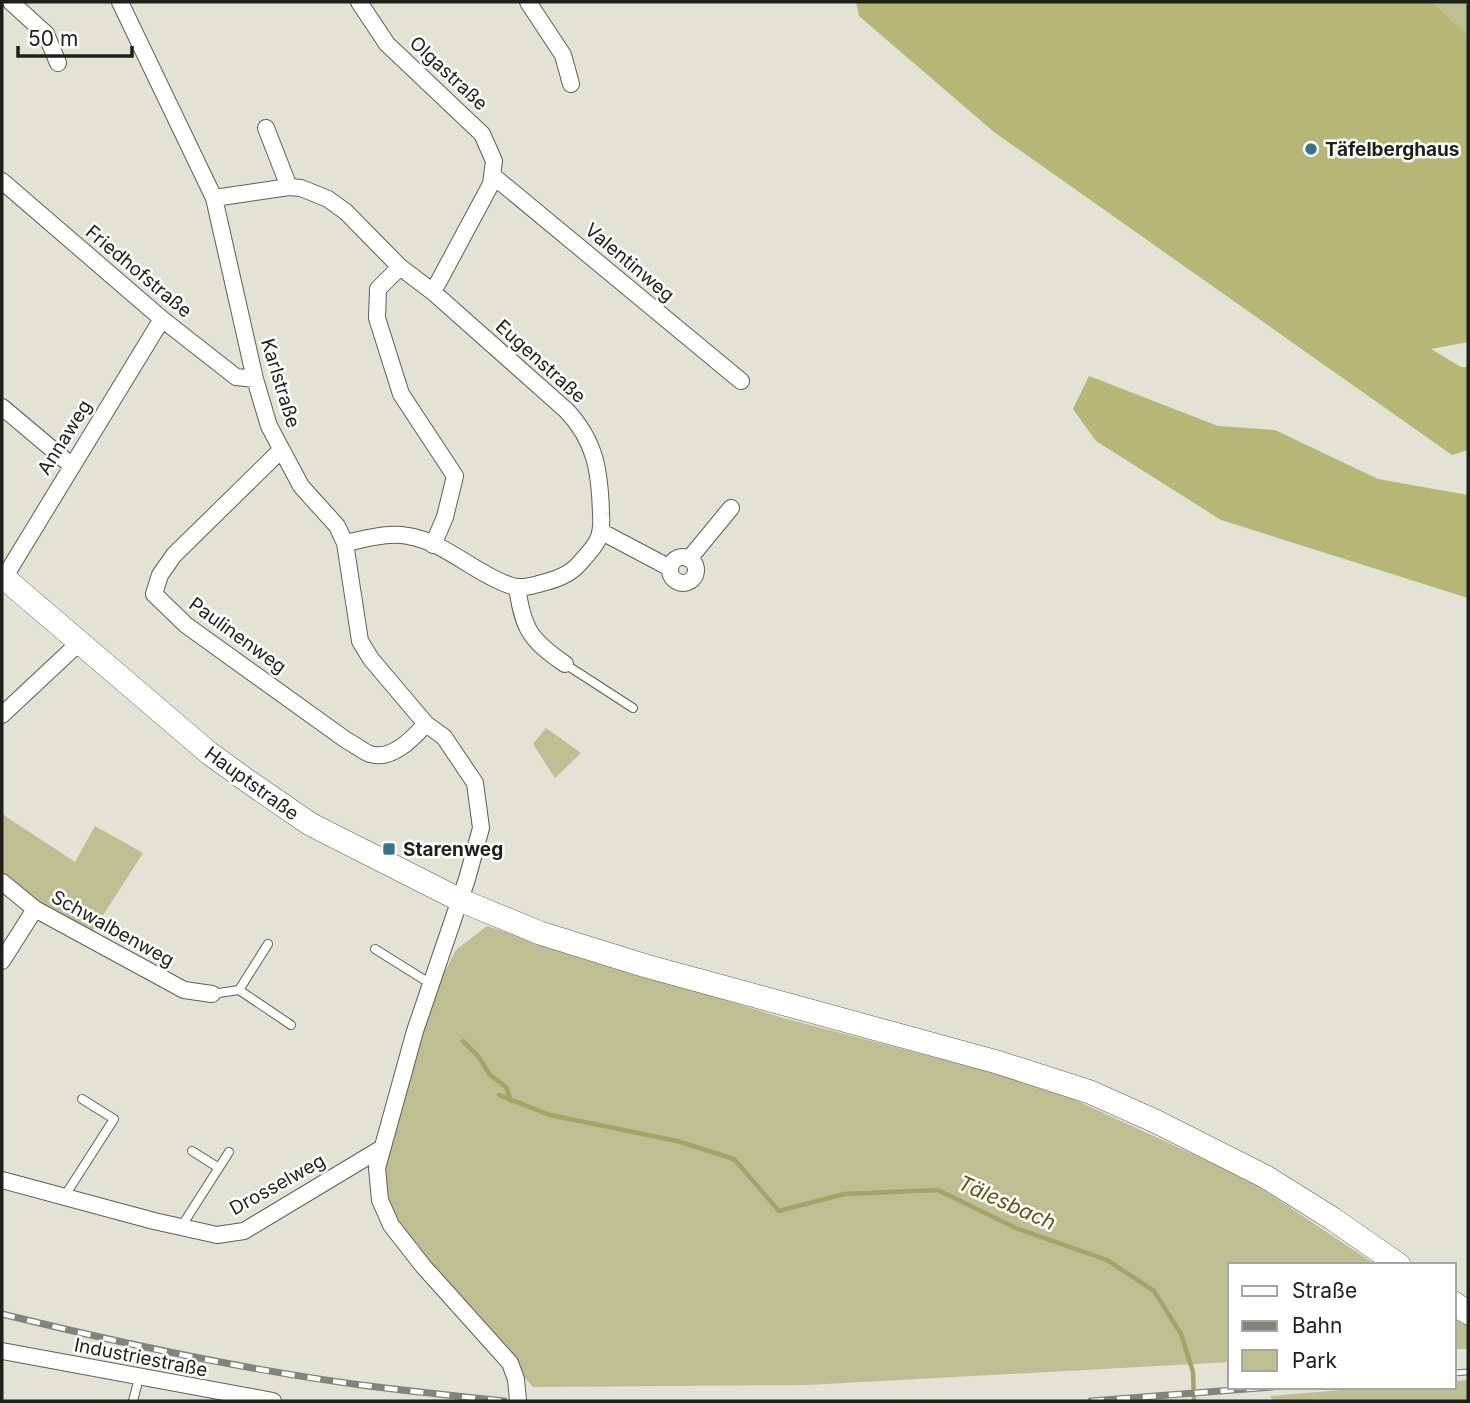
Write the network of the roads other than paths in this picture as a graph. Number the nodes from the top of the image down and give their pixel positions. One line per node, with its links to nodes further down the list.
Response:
1 (10, 2): 5 (street)
2 (120, 2): 11 (street, Karlstraße)
3 (359, 2): 8 (street, Olgastraße)
4 (528, 2): 6 (street)
5 (58, 64)
6 (572, 84)
7 (267, 128): 10 (street)
8 (492, 175): 13 (street); 16 (street, Valentinweg)
9 (2, 181): 14 (street, Friedhofstraße)
10 (289, 187): 11 (street, Eugenstraße); 12 (street, Eugenstraße)
11 (214, 198): 15 (street, Karlstraße)
12 (400, 267): 13 (street, Eugenstraße); 23 (street)
13 (433, 292): 21 (street, Eugenstraße)
14 (162, 319): 15 (street, Friedhofstraße); 19 (street, Annaweg)
15 (256, 379): 18 (street, Karlstraße)
16 (741, 381)
17 (2, 407): 19 (street)
18 (281, 450): 22 (street, Karlstraße); 30 (street, Paulinenweg)
19 (71, 465): 24 (street, Annaweg)
20 (731, 508): 21 (street)
21 (602, 532): 25 (street)
22 (345, 543): 23 (street); 30 (street, Karlstraße)
23 (433, 545): 25 (street)
24 (3, 577): 26 (street, Hauptstraße)
25 (517, 587): 27 (street)
26 (80, 642): 29 (street); 32 (street, Hauptstraße)
27 (565, 664): 28 (lane)
28 (633, 708)
29 (3, 712)
30 (426, 724): 32 (street, Karlstraße)
31 (2, 882): 33 (street, Schwalbenweg)
32 (460, 900): 37 (street); 49 (street, Hauptstraße)
33 (35, 909): 36 (street); 39 (street, Schwalbenweg)
34 (268, 944): 38 (lane)
35 (375, 949): 37 (lane)
36 (2, 961)
37 (431, 984): 42 (street)
38 (239, 990): 39 (lane); 40 (lane)
39 (212, 995)
40 (291, 1025)
41 (82, 1099): 47 (lane)
42 (382, 1147): 48 (street, Drosselweg); 54 (street)
43 (192, 1151): 45 (lane)
44 (229, 1152): 45 (lane)
45 (219, 1168): 48 (lane)
46 (2, 1180): 47 (street, Drosselweg)
47 (64, 1196): 48 (street, Drosselweg)
48 (181, 1227)
49 (1396, 1263)
50 (2, 1351): 51 (street, Industriestraße)
51 (139, 1378): 52 (lane); 53 (street, Industriestraße)
52 (132, 1401)
53 (273, 1401)
54 (518, 1401)

